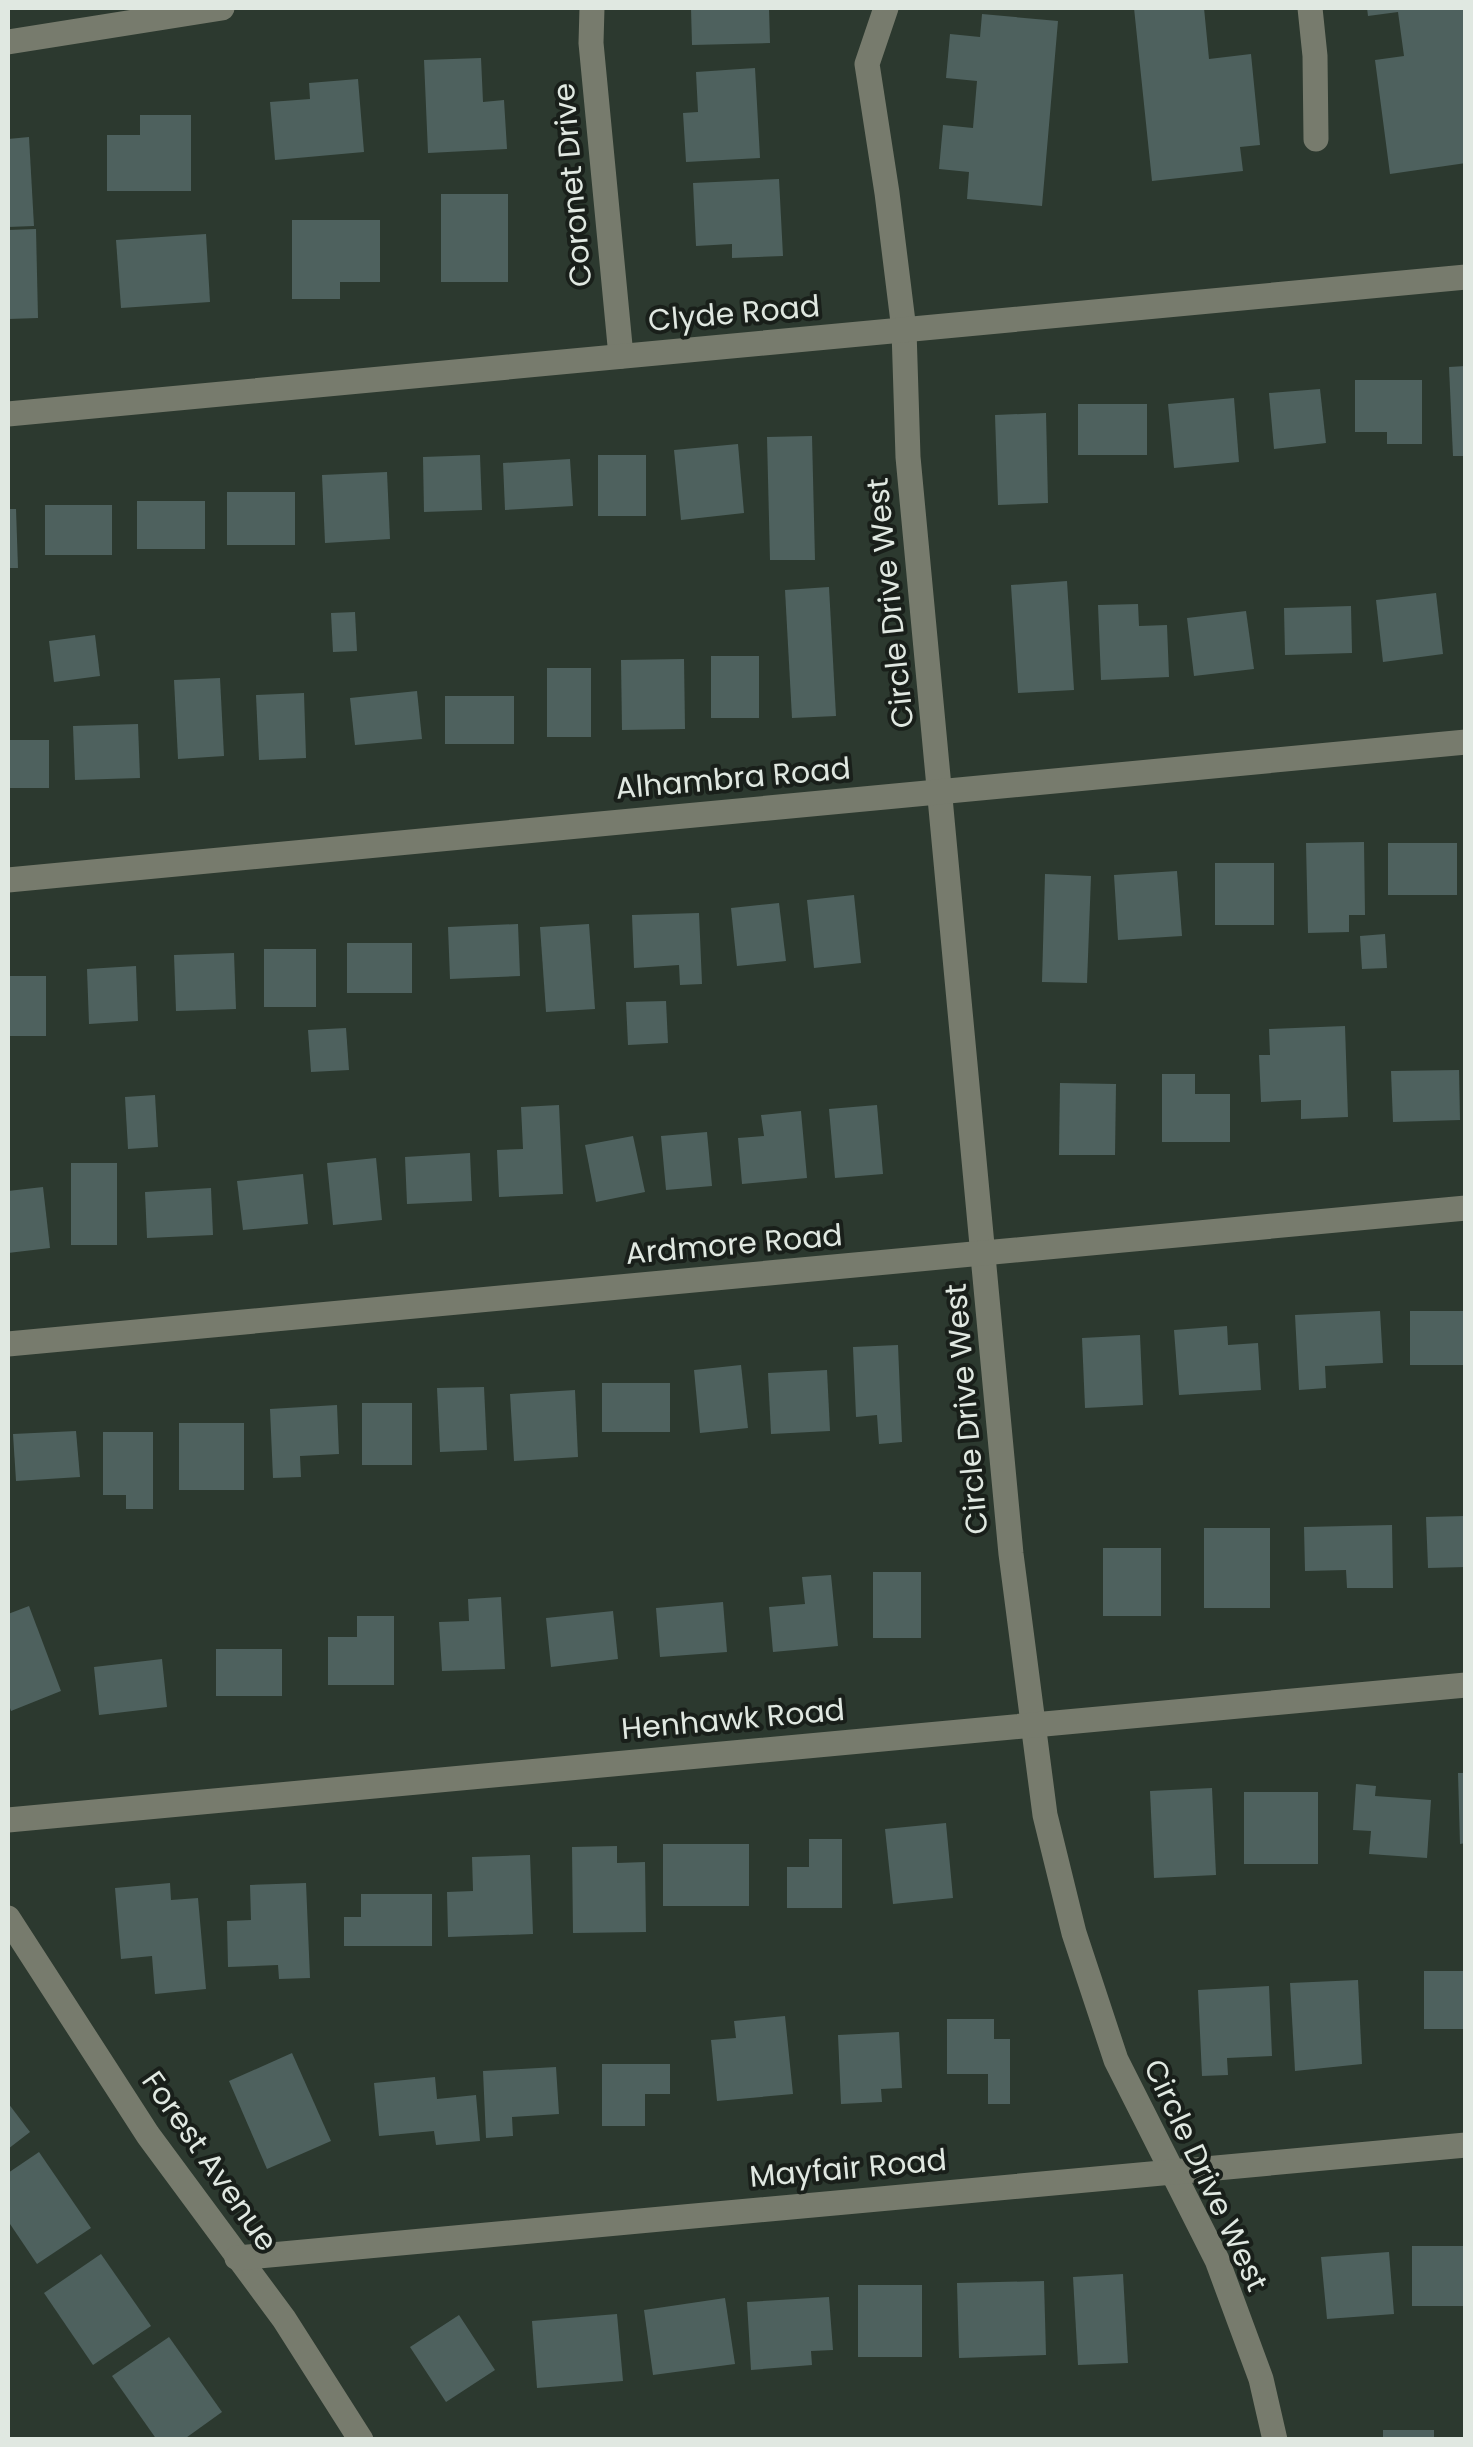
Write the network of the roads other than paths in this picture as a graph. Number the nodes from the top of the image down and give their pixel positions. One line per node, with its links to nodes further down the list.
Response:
1 (222, 8): 5 (street)
2 (592, 8): 9 (street, Coronet Drive)
3 (886, 8): 8 (street, Circle Drive West)
4 (1310, 8): 6 (street)
5 (8, 42)
6 (1316, 139)
7 (1466, 276): 8 (street, Clyde Road)
8 (904, 330): 9 (street, Clyde Road); 12 (street, Circle Drive West)
9 (621, 356): 10 (street, Clyde Road)
10 (8, 414)
11 (1466, 742): 12 (street, Alhambra Road)
12 (941, 791): 13 (street, Alhambra Road); 15 (street, Circle Drive West)
13 (8, 880)
14 (1466, 1208): 15 (street, Ardmore Road)
15 (985, 1253): 16 (street, Ardmore Road); 18 (street, Circle Drive West)
16 (8, 1344)
17 (1466, 1685): 18 (street, Henhawk Road)
18 (1034, 1723): 19 (street, Henhawk Road); 22 (street, Circle Drive West)
19 (8, 1820)
20 (8, 1918): 23 (street, Forest Avenue)
21 (1466, 2145): 22 (street, Mayfair Road)
22 (1171, 2170): 23 (street, Mayfair Road); 25 (street, Circle Drive West)
23 (238, 2258): 24 (street, Forest Avenue)
24 (362, 2440)
25 (1274, 2440)

